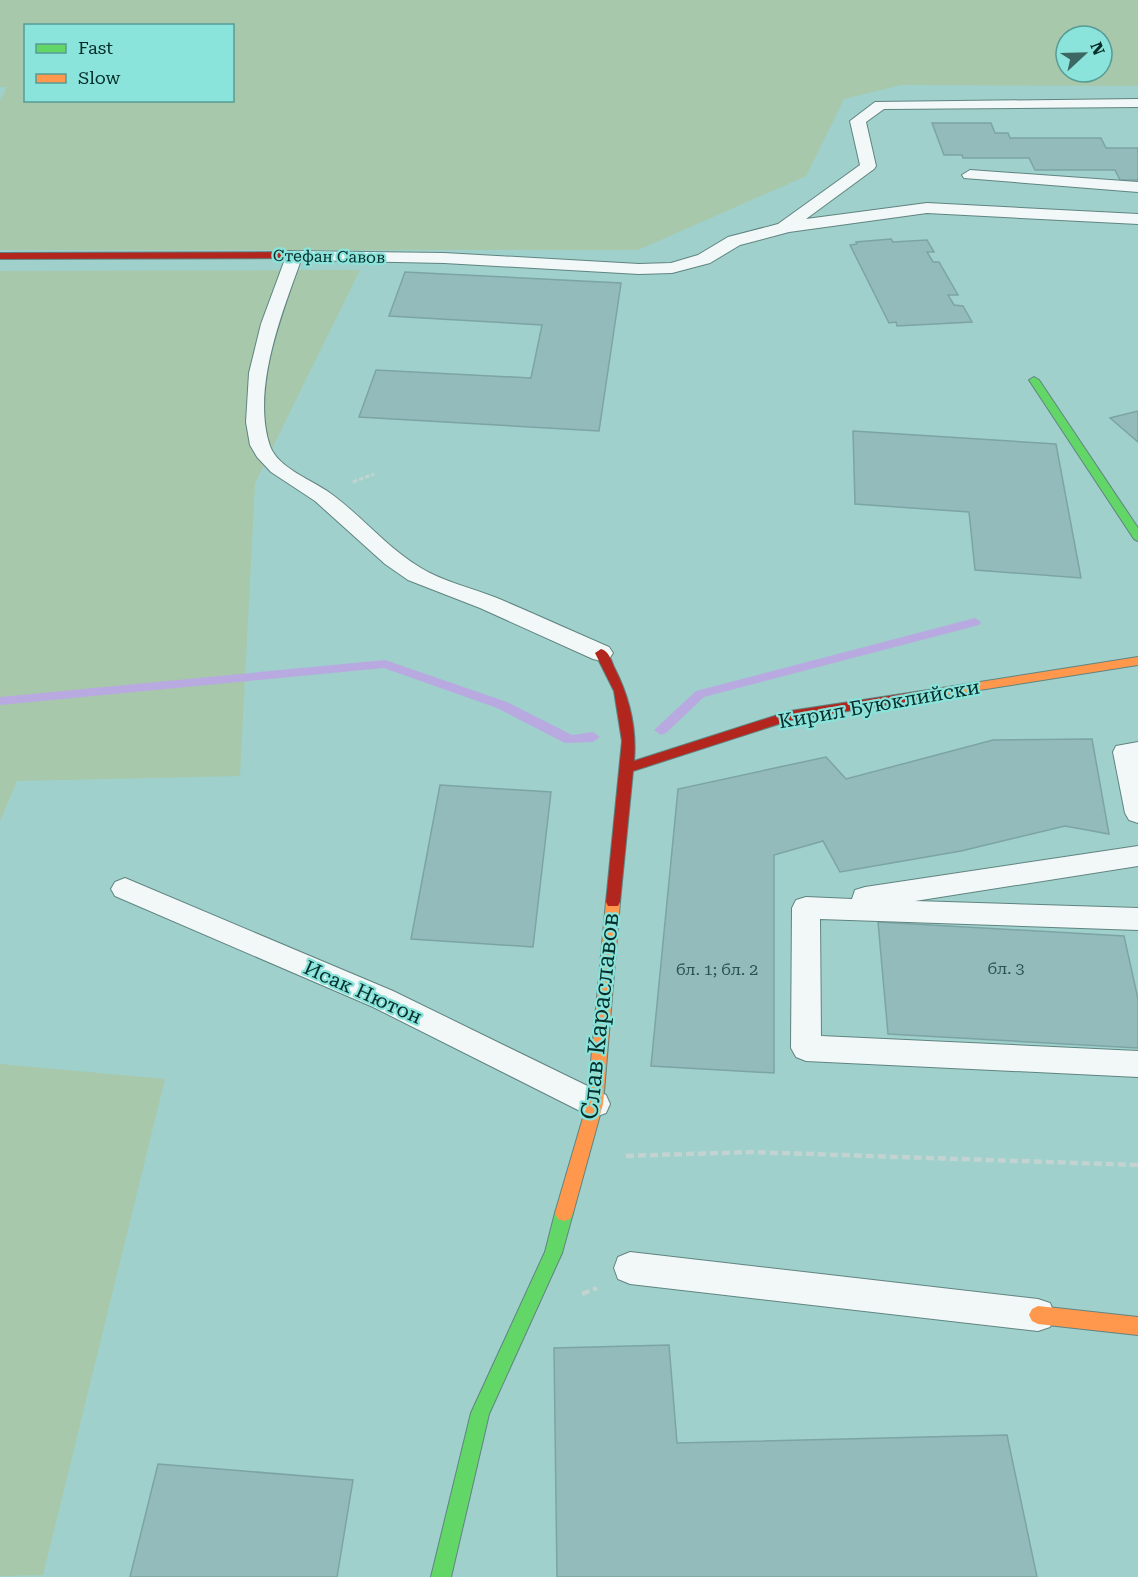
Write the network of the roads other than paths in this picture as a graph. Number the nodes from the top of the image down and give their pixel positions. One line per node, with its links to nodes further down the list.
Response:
1 (1138, 103): 5 (lane)
2 (970, 175): 3 (lane)
3 (1138, 188)
4 (1138, 219): 5 (lane, Стефан Савов)
5 (784, 228): 6 (lane, Стефан Савов)
6 (294, 255): 7 (street, Стефан Савов); 10 (lane)
7 (0, 256)
8 (1034, 380): 9 (street)
9 (1138, 537)
10 (601, 653): 13 (street, Слав Караславов)
11 (1138, 661): 13 (street, Кирил Буюклийски)
12 (1138, 750): 14 (lane)
13 (625, 769): 20 (street, Слав Караславов)
14 (1138, 813)
15 (1138, 856): 17 (lane)
16 (125, 890): 20 (lane, Исак Нютон)
17 (806, 908): 18 (lane); 19 (lane)
18 (1138, 919)
19 (1138, 1064)
20 (596, 1104): 24 (street, Слав Караславов)
21 (630, 1268): 22 (lane)
22 (1038, 1315): 23 (street)
23 (1138, 1326)
24 (441, 1577)

